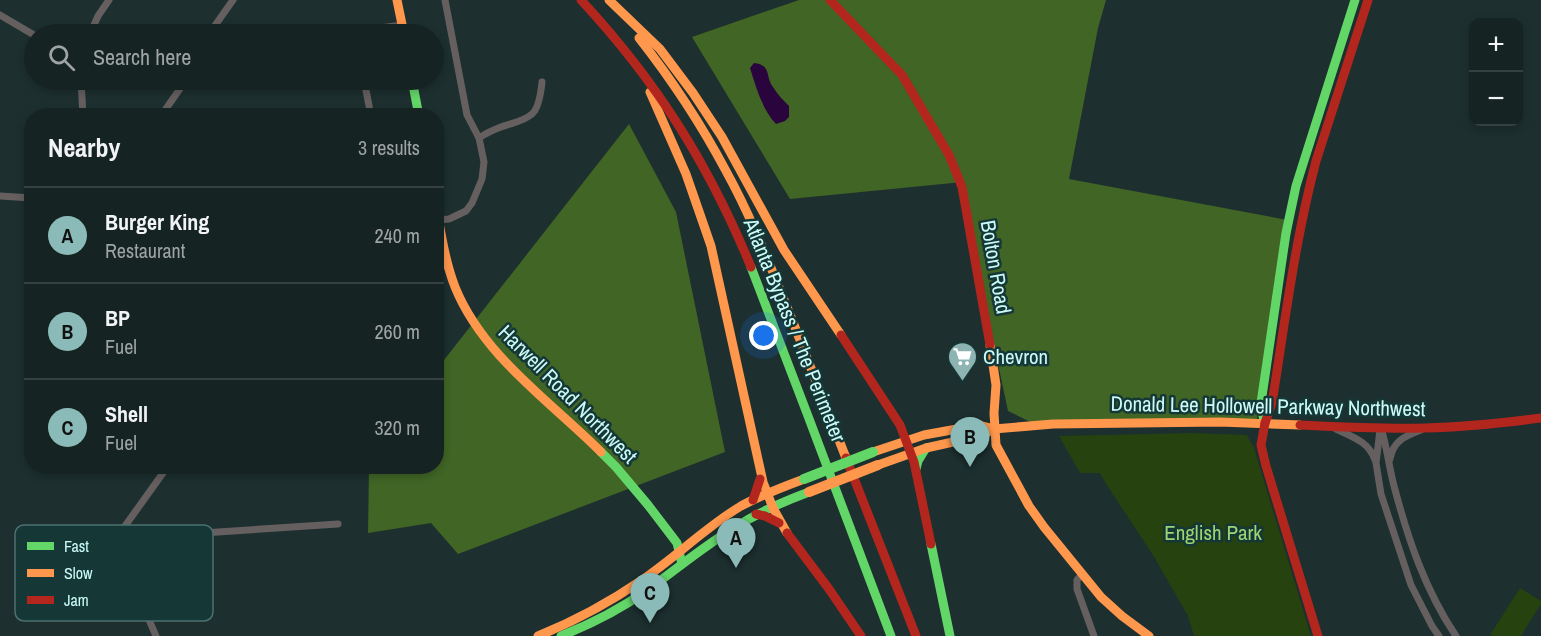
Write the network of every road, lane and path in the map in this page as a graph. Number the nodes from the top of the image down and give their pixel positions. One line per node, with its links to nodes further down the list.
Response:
1 (110, 0): 11 (street)
2 (233, 0): 12 (street)
3 (397, 0): 13 (main road)
4 (445, 0): 25 (street)
5 (582, 0): 15 (main road, Atlanta Bypass / The Perimeter)
6 (608, 0): 38 (main road); 63 (main road, Atlanta Bypass / The Perimeter)
7 (830, 0): 37 (main road, Bolton Road)
8 (1355, 0): 33 (main road)
9 (1368, 0): 33 (main road)
10 (0, 15): 14 (street)
11 (94, 24)
12 (216, 24)
13 (402, 24)
14 (24, 29)
15 (638, 67): 45 (main road); 62 (main road, Atlanta Bypass / The Perimeter)
16 (542, 82): 25 (street)
17 (81, 90): 21 (street)
18 (179, 90): 22 (street)
19 (366, 90): 23 (street)
20 (414, 90): 24 (main road)
21 (82, 108)
22 (167, 108)
23 (369, 108)
24 (417, 108)
25 (479, 138): 28 (street)
26 (0, 195): 27 (street)
27 (24, 197)
28 (444, 220)
29 (444, 246): 30 (main road, Harwell Road Northwest)
30 (448, 266): 31 (street); 54 (main road, Harwell Road Northwest)
31 (444, 267)
32 (1541, 418): 36 (main road, Donald Lee Hollowell Parkway Northwest)
33 (1264, 423): 34 (main road, Donald Lee Hollowell Parkway Northwest); 37 (main road, Donald Lee Hollowell Parkway Northwest); 67 (main road)
34 (1330, 426): 35 (main road, Donald Lee Hollowell Parkway Northwest); 41 (street)
35 (1381, 428): 36 (main road, Donald Lee Hollowell Parkway Northwest); 41 (street); 42 (street)
36 (1426, 428): 42 (street)
37 (994, 429): 38 (main road, Donald Lee Hollowell Parkway Northwest); 39 (main road, Donald Lee Hollowell Parkway Northwest); 56 (main road, Bolton Road)
38 (906, 440): 40 (main road); 46 (main road, Donald Lee Hollowell Parkway Northwest, bridge)
39 (926, 448): 40 (main road, Donald Lee Hollowell Parkway Northwest); 43 (main road)
40 (911, 452): 43 (main road); 48 (main road, Donald Lee Hollowell Parkway Northwest, bridge)
41 (1376, 463): 68 (street)
42 (1389, 465): 69 (street)
43 (916, 469): 64 (main road)
44 (162, 474): 52 (street)
45 (761, 474): 46 (main road); 47 (main road)
46 (766, 494): 47 (main road, Donald Lee Hollowell Parkway Northwest); 48 (main road)
47 (753, 500): 54 (main road, Donald Lee Hollowell Parkway Northwest)
48 (771, 507): 49 (main road, Donald Lee Hollowell Parkway Northwest); 50 (main road)
49 (756, 514): 50 (main road); 55 (main road, Donald Lee Hollowell Parkway Northwest)
50 (779, 523): 61 (main road)
51 (338, 524): 53 (street)
52 (126, 525)
53 (213, 532)
54 (680, 552): 55 (main road, Harwell Road Northwest); 59 (main road, Donald Lee Hollowell Parkway Northwest)
55 (682, 564): 60 (main road, Donald Lee Hollowell Parkway Northwest)
56 (1082, 574): 65 (street); 66 (main road, Bolton Road)
57 (150, 621): 58 (street)
58 (156, 636)
59 (538, 636)
60 (561, 636)
61 (861, 636)
62 (891, 636)
63 (916, 636)
64 (950, 636)
65 (1095, 636)
66 (1149, 636)
67 (1318, 636)
68 (1439, 636)
69 (1456, 636)

